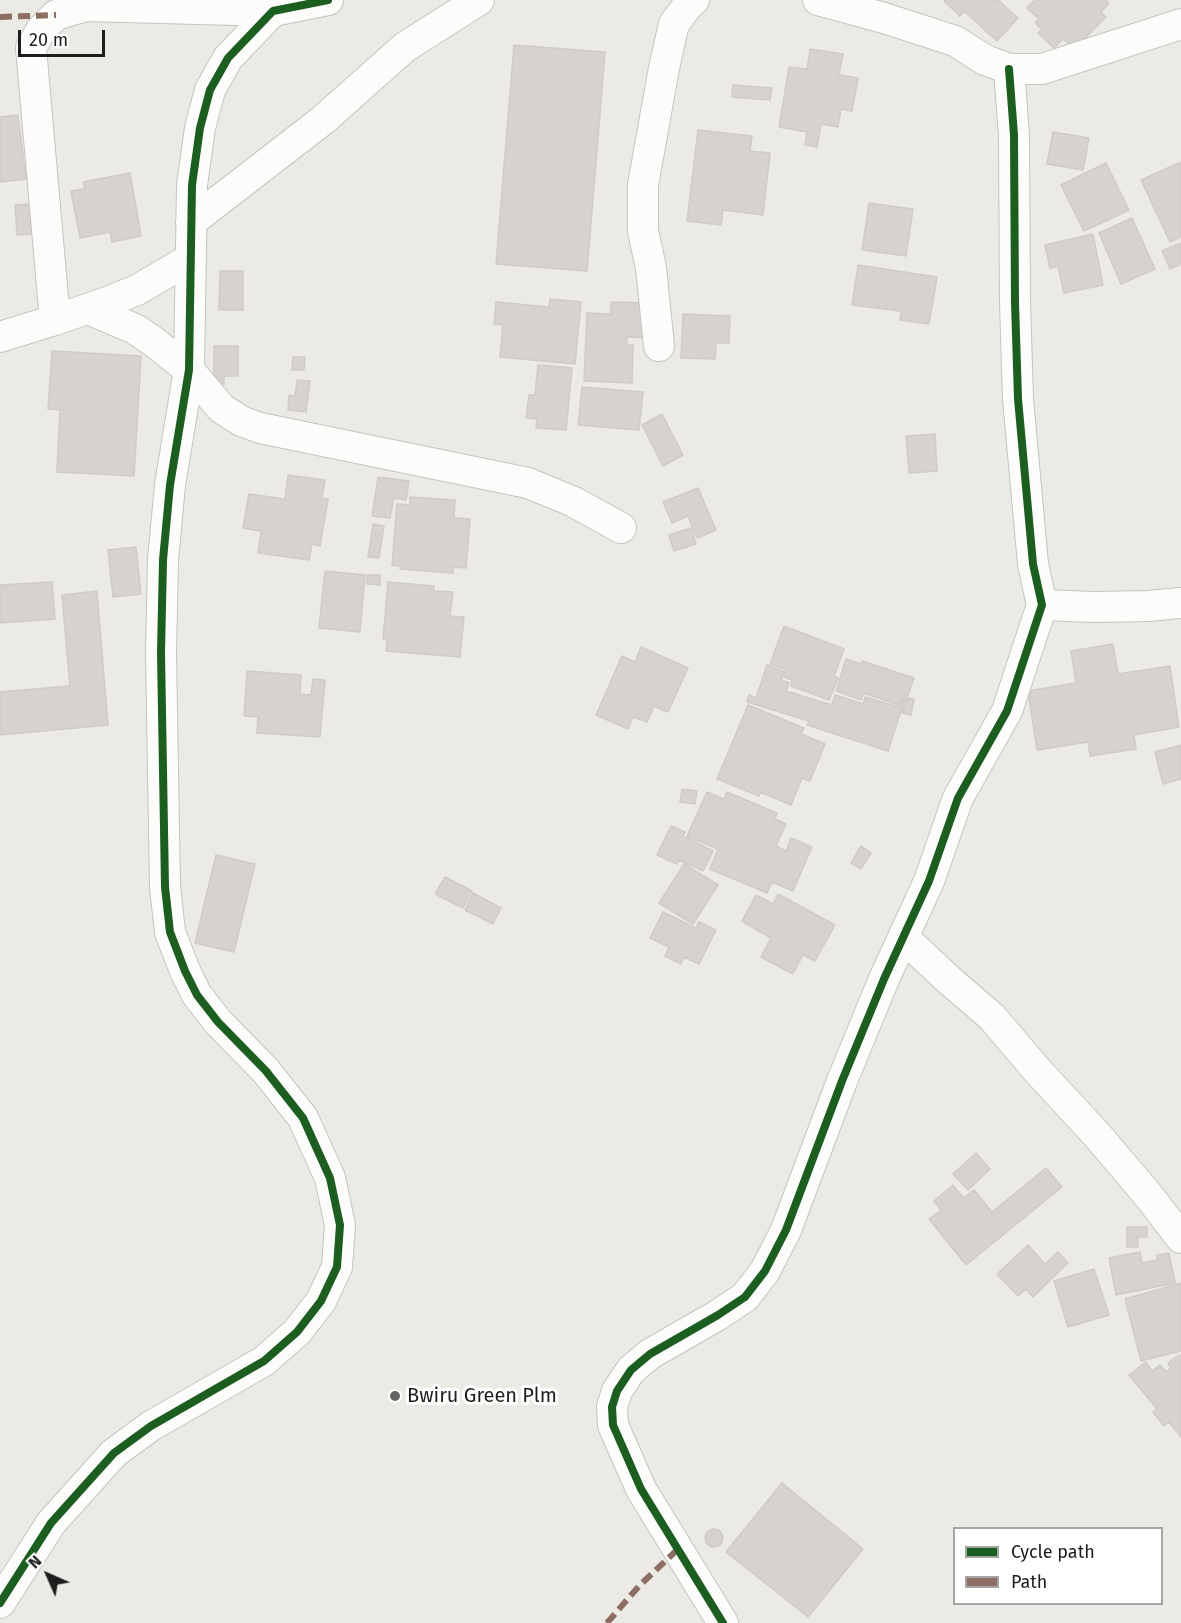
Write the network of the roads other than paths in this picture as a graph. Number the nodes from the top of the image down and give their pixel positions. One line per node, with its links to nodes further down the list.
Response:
1 (328, 0): 5 (street)
2 (479, 0): 8 (street)
3 (694, 0): 13 (street)
4 (818, 0): 7 (street)
5 (273, 10): 8 (street); 11 (street)
6 (1181, 24): 7 (street)
7 (1009, 69): 17 (street)
8 (191, 222): 9 (street)
9 (190, 259): 10 (street); 14 (street)
10 (88, 309): 11 (street); 14 (street)
11 (55, 320): 12 (street)
12 (0, 337)
13 (659, 346)
14 (189, 370): 15 (street); 20 (street)
15 (621, 528)
16 (1181, 603): 17 (street)
17 (1042, 605): 18 (street)
18 (904, 938): 19 (street); 21 (street)
19 (1181, 1238)
20 (0, 1603)
21 (723, 1623)

